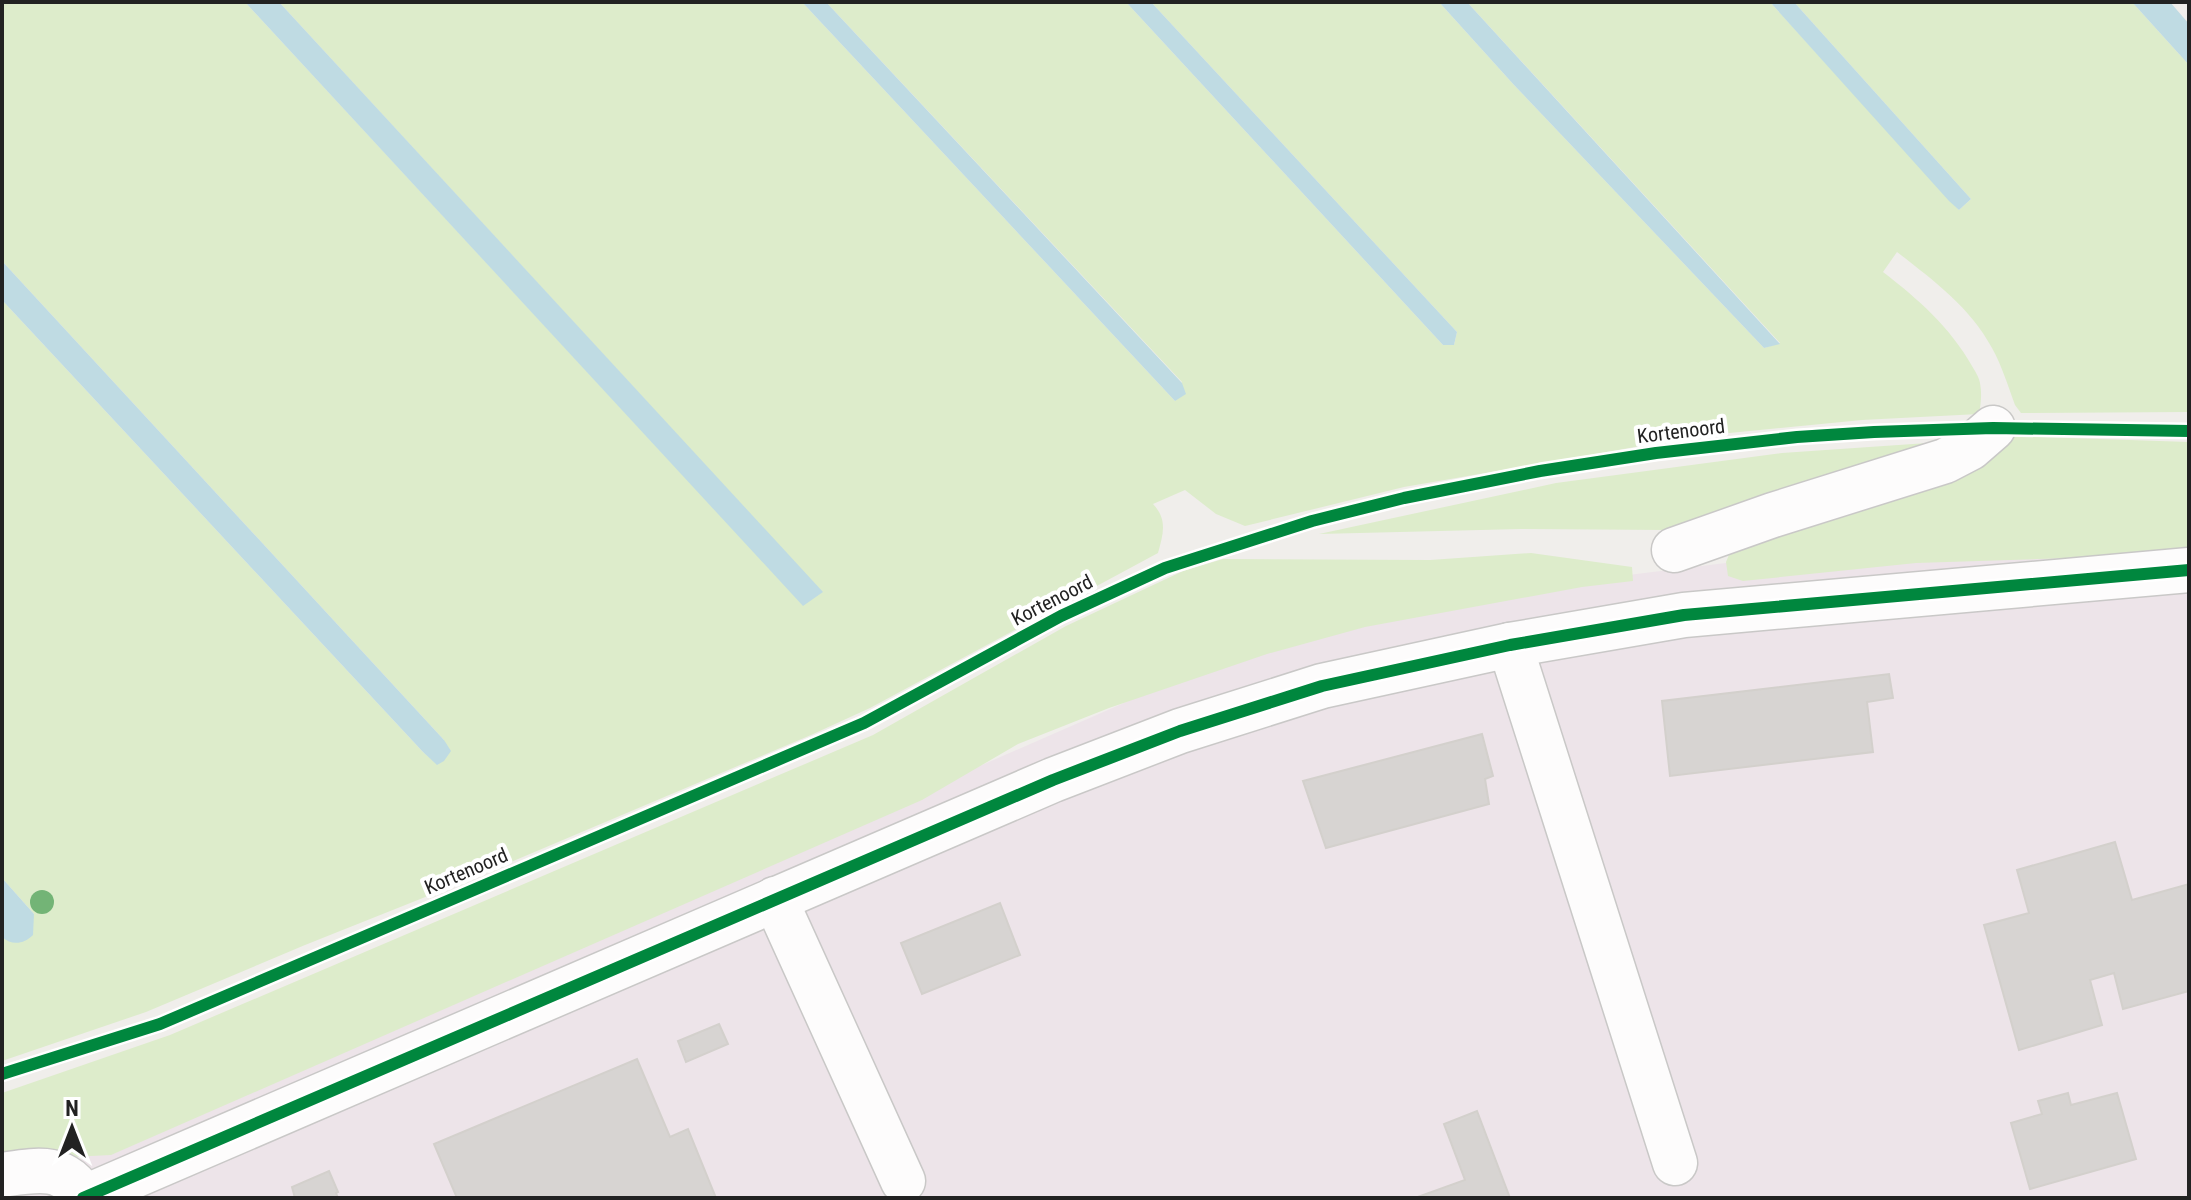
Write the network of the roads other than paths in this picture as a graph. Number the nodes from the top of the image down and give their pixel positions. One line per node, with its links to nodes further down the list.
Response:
1 (1993, 428): 2 (street)
2 (1674, 550)
3 (2189, 570): 4 (street)
4 (1510, 645): 5 (street); 6 (street)
5 (775, 899): 8 (street); 9 (street)
6 (1675, 1163)
7 (2, 1175): 9 (street)
8 (903, 1181)
9 (83, 1198)

